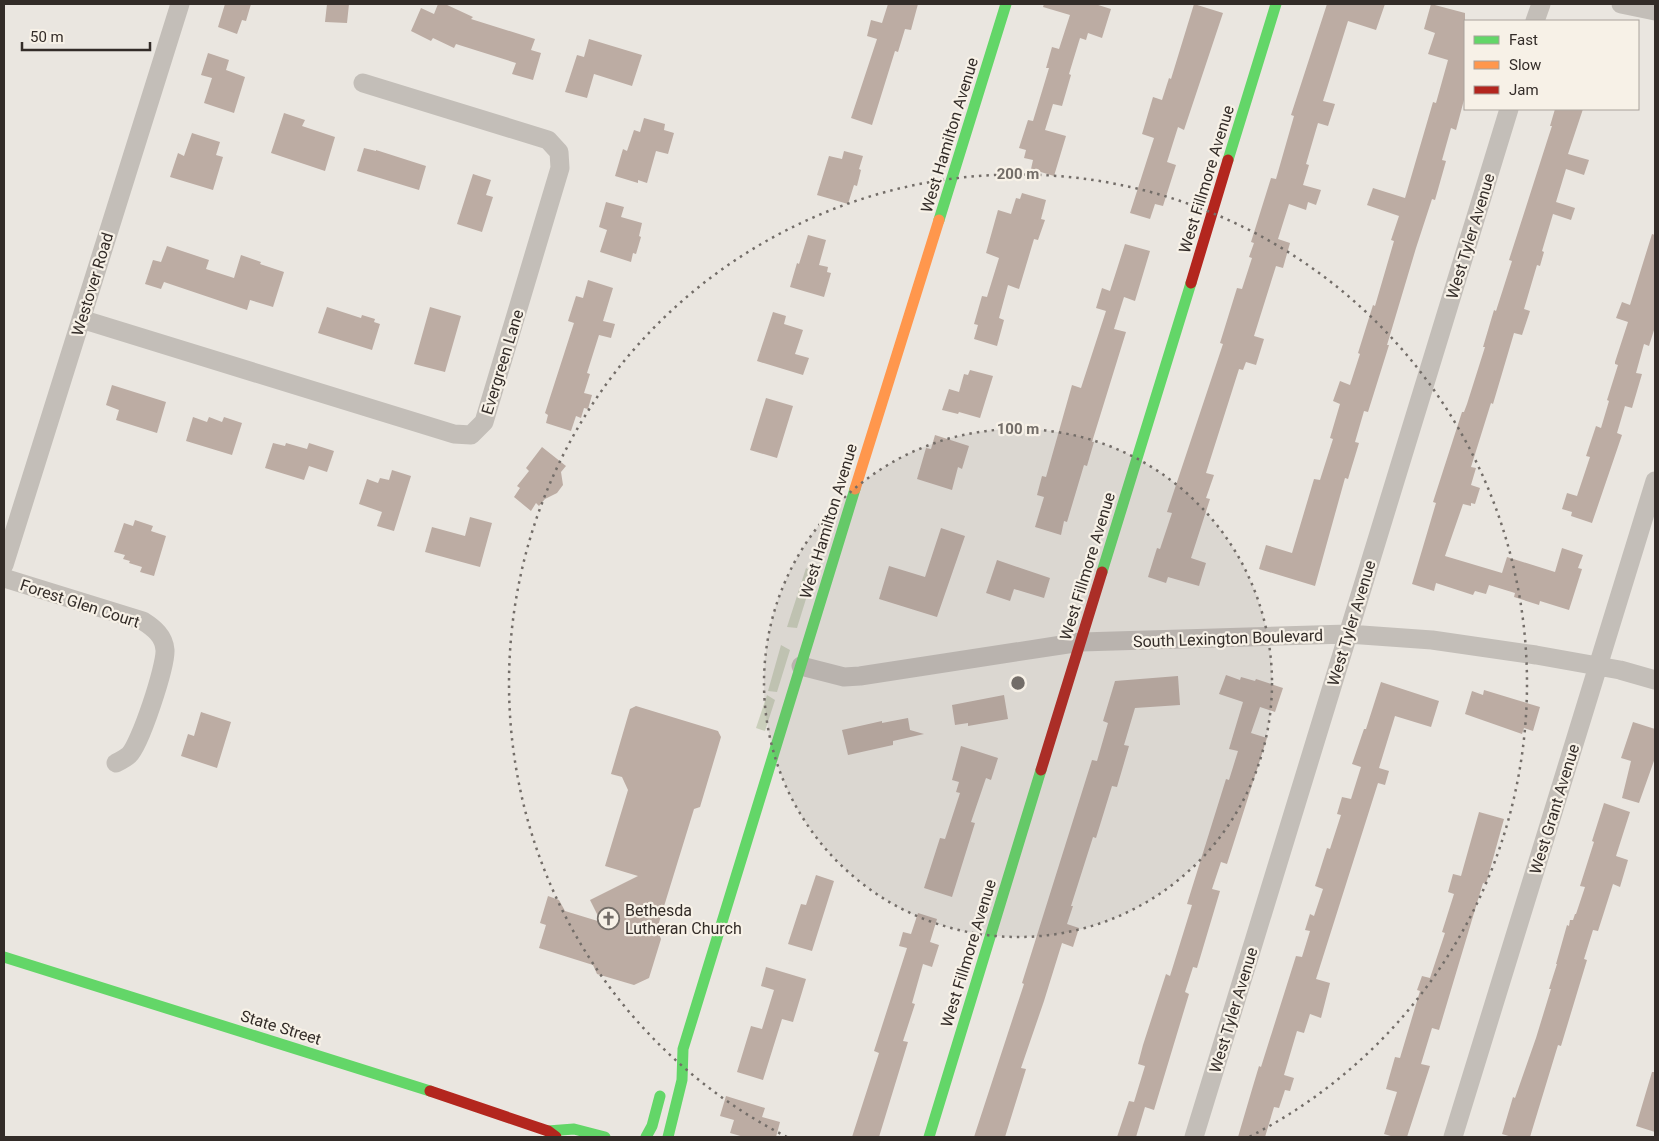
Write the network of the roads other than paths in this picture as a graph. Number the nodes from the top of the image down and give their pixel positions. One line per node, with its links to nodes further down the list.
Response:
1 (180, 4): 10 (street, Westover Road)
2 (1006, 4): 16 (street, West Hamilton Avenue)
3 (1276, 4): 15 (street, West Fillmore Avenue)
4 (1541, 4): 7 (street)
5 (1621, 4): 6 (street)
6 (1655, 11)
7 (1536, 20)
8 (363, 83): 10 (street, Evergreen Lane)
9 (1509, 110): 14 (street, West Tyler Avenue)
10 (81, 319): 12 (street, Westover Road)
11 (1655, 481): 17 (street, West Grant Avenue)
12 (4, 565)
13 (4, 578): 19 (street, Forest Glen Court)
14 (1348, 634): 15 (street, South Lexington Boulevard); 17 (street, South Lexington Boulevard); 29 (street, West Tyler Avenue)
15 (1081, 642): 16 (street, South Lexington Boulevard); 28 (street, West Fillmore Avenue)
16 (801, 666): 21 (street, West Hamilton Avenue)
17 (1598, 666): 18 (street, South Lexington Boulevard); 30 (street, West Grant Avenue)
18 (1655, 680)
19 (116, 763)
20 (4, 958): 24 (street, State Street)
21 (683, 1049): 22 (street, West Hamilton Avenue); 27 (street, West Hamilton Avenue)
22 (672, 1064)
23 (662, 1088): 26 (street)
24 (552, 1134): 25 (street, State Street)
25 (605, 1137)
26 (646, 1137)
27 (668, 1137)
28 (928, 1137)
29 (1194, 1137)
30 (1453, 1137)

